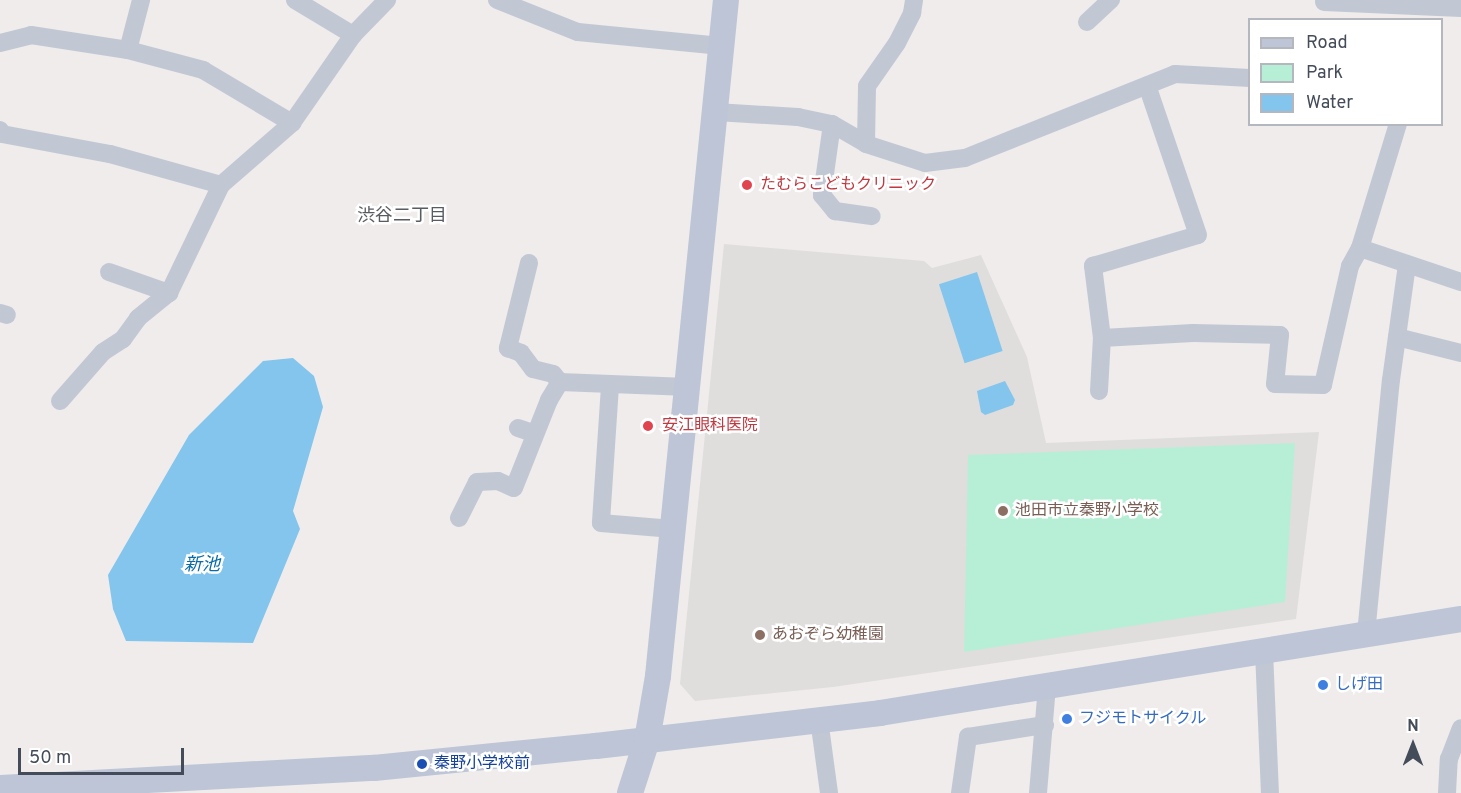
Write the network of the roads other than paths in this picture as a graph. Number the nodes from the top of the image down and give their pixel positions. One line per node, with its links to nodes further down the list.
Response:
1 (141, 0): 15 (street)
2 (295, 0): 12 (street)
3 (387, 0): 12 (street)
4 (497, 0): 14 (street)
5 (726, 0): 14 (street)
6 (914, 0): 23 (street)
7 (1111, 0): 11 (street)
8 (1324, 2): 10 (street)
9 (1461, 7): 10 (street)
10 (1438, 8)
11 (1087, 22)
12 (353, 35): 19 (street)
13 (0, 43): 15 (street)
14 (721, 46): 18 (street)
15 (128, 51): 19 (street)
16 (1248, 78): 17 (street)
17 (1147, 86): 23 (street); 32 (street)
18 (716, 112): 20 (street); 37 (street)
19 (292, 123): 24 (street)
20 (832, 124): 23 (street); 25 (street)
21 (1397, 126): 26 (street)
22 (0, 130): 24 (street)
23 (866, 144)
24 (221, 185): 31 (street)
25 (872, 216)
26 (1360, 248): 28 (street); 32 (street)
27 (529, 264): 35 (street)
28 (1407, 265): 30 (street); 33 (street)
29 (109, 272): 31 (street)
30 (1461, 282)
31 (169, 292): 39 (street)
32 (1102, 338): 38 (street)
33 (1397, 338): 34 (street); 45 (street)
34 (1461, 353)
35 (560, 382): 36 (street); 41 (street)
36 (610, 386): 37 (street); 43 (street)
37 (688, 387): 43 (street)
38 (1099, 391)
39 (60, 401)
40 (518, 428): 41 (street)
41 (535, 434): 42 (street)
42 (459, 518)
43 (673, 529): 51 (street)
44 (1461, 619): 45 (street)
45 (1366, 634): 46 (street)
46 (1264, 651): 47 (street); 58 (street)
47 (1047, 686): 48 (street); 49 (street)
48 (819, 719): 51 (street); 55 (street)
49 (1045, 725): 56 (street); 57 (street)
50 (1461, 728): 59 (street)
51 (647, 740): 52 (street); 54 (street)
52 (155, 786): 53 (street)
53 (0, 788)
54 (630, 793)
55 (829, 793)
56 (960, 793)
57 (1038, 793)
58 (1270, 793)
59 (1447, 793)

